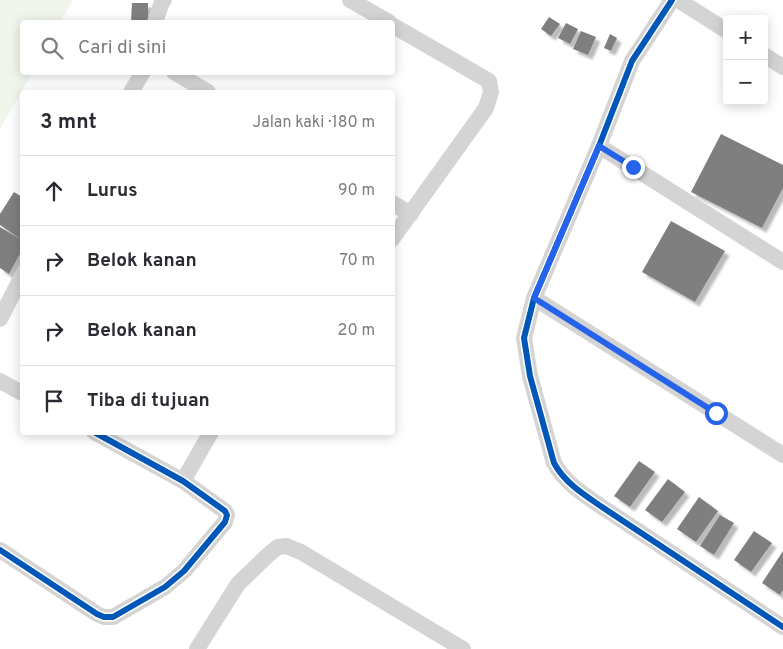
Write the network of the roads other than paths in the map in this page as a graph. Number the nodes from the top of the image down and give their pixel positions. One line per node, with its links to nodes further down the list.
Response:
1 (164, 0): 5 (street)
2 (350, 0): 6 (street)
3 (672, 0): 15 (street)
4 (678, 0): 8 (street)
5 (155, 20)
6 (385, 20)
7 (395, 27): 17 (street)
8 (723, 28)
9 (768, 58): 10 (street)
10 (783, 67)
11 (141, 75): 13 (street)
12 (179, 75): 14 (street)
13 (131, 90)
14 (205, 90)
15 (599, 146): 19 (street); 21 (street)
16 (395, 204): 17 (street)
17 (411, 214): 18 (street)
18 (395, 235)
19 (783, 262)
20 (20, 280): 22 (street)
21 (534, 298): 27 (street); 30 (street)
22 (0, 319)
23 (0, 381): 24 (street)
24 (20, 392)
25 (99, 435): 28 (street)
26 (209, 435): 28 (street)
27 (783, 455)
28 (183, 481): 29 (street)
29 (0, 550)
30 (783, 627)
31 (197, 649): 32 (street)
32 (463, 649)

